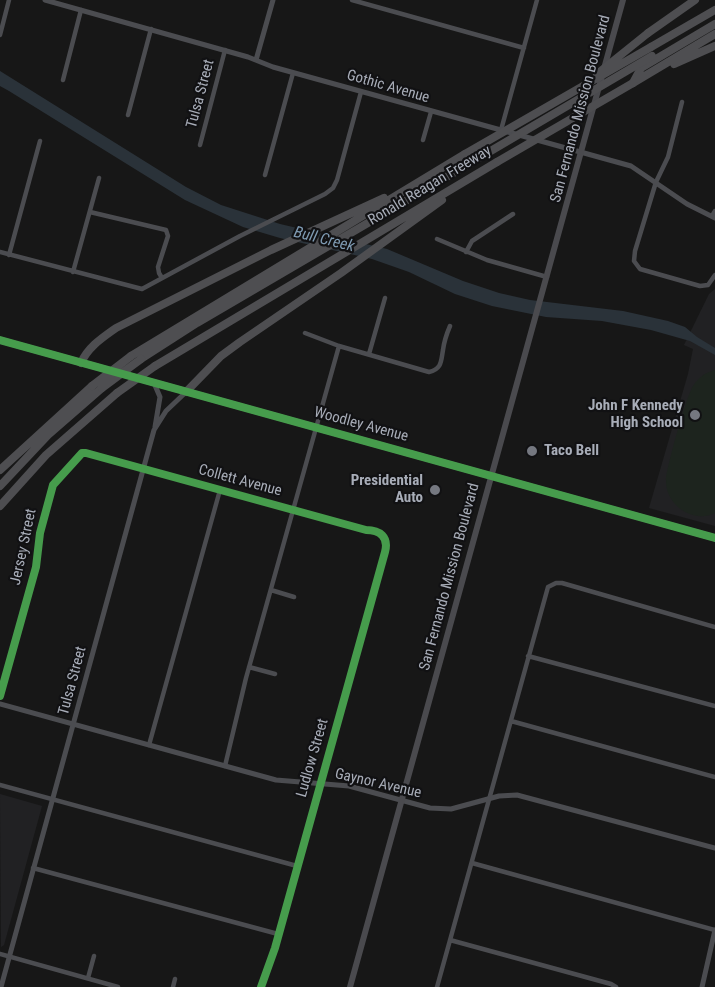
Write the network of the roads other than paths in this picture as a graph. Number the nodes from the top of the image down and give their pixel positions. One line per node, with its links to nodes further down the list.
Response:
1 (9, 0): 14 (street)
2 (45, 0): 8 (street, Gothic Avenue)
3 (273, 0): 19 (street)
4 (352, 0): 16 (street)
5 (537, 0): 16 (street)
6 (623, 0): 32 (main road, San Fernando Mission Boulevard)
7 (696, 0): 24 (highway, bridge)
8 (81, 10): 12 (street, Gothic Avenue); 22 (street)
9 (715, 10): 18 (highway, Ronald Reagan Freeway)
10 (715, 19): 18 (highway)
11 (715, 24): 21 (highway)
12 (151, 29): 17 (street, Gothic Avenue); 27 (street)
13 (715, 34): 21 (highway, Ronald Reagan Freeway)
14 (0, 35)
15 (715, 46): 21 (highway)
16 (524, 48): 28 (street)
17 (225, 50): 19 (street, Gothic Avenue); 31 (street, Tulsa Street)
18 (652, 52): 24 (highway, Ronald Reagan Freeway, bridge); 64 (highway, bridge)
19 (256, 60): 20 (street, Gothic Avenue)
20 (293, 73): 23 (street, Gothic Avenue); 33 (street)
21 (637, 78): 34 (highway, Ronald Reagan Freeway, bridge)
22 (63, 80)
23 (361, 92): 26 (street, Gothic Avenue); 48 (street)
24 (574, 93): 37 (highway, Ronald Reagan Freeway, bridge)
25 (682, 102): 36 (street)
26 (431, 112): 28 (street, Gothic Avenue); 29 (street)
27 (128, 114)
28 (501, 130): 32 (street, Gothic Avenue)
29 (423, 140)
30 (40, 141): 44 (street)
31 (200, 145)
32 (581, 152): 36 (street, Gothic Avenue); 47 (main road, San Fernando Mission Boulevard)
33 (265, 175)
34 (474, 176): 57 (highway); 66 (highway, Ronald Reagan Freeway, bridge)
35 (99, 178): 38 (street)
36 (656, 182): 40 (street, Gothic Avenue); 46 (street)
37 (412, 186): 55 (highway); 62 (highway, Ronald Reagan Freeway, bridge)
38 (90, 212): 45 (street); 48 (street)
39 (513, 214): 43 (street)
40 (714, 215)
41 (436, 239): 43 (street)
42 (0, 252): 44 (street)
43 (466, 252): 47 (street)
44 (9, 255): 45 (street)
45 (73, 272): 48 (street)
46 (715, 275)
47 (547, 277): 63 (main road, San Fernando Mission Boulevard)
48 (162, 278)
49 (385, 297): 54 (street)
50 (450, 326): 54 (street)
51 (305, 333): 53 (street)
52 (0, 340): 55 (main road, Woodley Avenue)
53 (339, 346): 54 (street); 58 (street)
54 (369, 354)
55 (81, 363): 56 (main road, Woodley Avenue)
56 (154, 383): 57 (main road, Woodley Avenue); 59 (street)
57 (186, 392): 58 (main road, Woodley Avenue); 59 (street, Tulsa Street)
58 (316, 427): 63 (main road, Woodley Avenue); 67 (street)
59 (154, 430): 61 (street, Tulsa Street)
60 (86, 453): 61 (street, Collett Avenue); 76 (street, Jersey Street)
61 (144, 469): 65 (street, Collett Avenue); 80 (street, Tulsa Street)
62 (0, 470)
63 (490, 475): 69 (main road, Woodley Avenue); 88 (main road, San Fernando Mission Boulevard)
64 (0, 486)
65 (220, 490): 67 (street, Collett Avenue); 81 (street)
66 (0, 506)
67 (293, 510): 68 (street, Collett Avenue); 70 (street)
68 (385, 537): 84 (street, Ludlow Street)
69 (715, 538)
70 (270, 590): 71 (street); 74 (street)
71 (294, 597)
72 (715, 627): 73 (street)
73 (528, 656): 78 (street); 79 (street)
74 (249, 667): 75 (street); 82 (street)
75 (275, 674)
76 (0, 696)
77 (0, 704): 80 (street, Gaynor Avenue)
78 (715, 706)
79 (511, 721): 83 (street); 86 (street)
80 (74, 724): 81 (street, Gaynor Avenue); 87 (street, Tulsa Street)
81 (149, 745): 82 (street, Gaynor Avenue)
82 (225, 766): 84 (street, Gaynor Avenue)
83 (715, 777)
84 (320, 783): 88 (street, Gaynor Avenue); 91 (street, Ludlow Street)
85 (0, 785): 87 (street)
86 (490, 798): 88 (street, Gaynor Avenue); 89 (street, Gaynor Avenue); 90 (street)
87 (53, 799): 91 (street); 92 (street, Tulsa Street)
88 (401, 801): 105 (main road, San Fernando Mission Boulevard)
89 (715, 848)
90 (472, 863): 93 (street); 95 (street)
91 (297, 866): 94 (street, Ludlow Street)
92 (33, 868): 94 (street); 98 (street, Tulsa Street)
93 (715, 930): 108 (street)
94 (278, 934): 104 (street, Ludlow Street)
95 (450, 940): 106 (street); 107 (street)
96 (0, 954): 98 (street)
97 (94, 956): 99 (street)
98 (9, 957): 99 (street); 101 (street, Tulsa Street)
99 (88, 978): 102 (street)
100 (175, 979): 103 (street)
101 (1, 987)
102 (118, 987)
103 (173, 987)
104 (261, 987)
105 (350, 987)
106 (437, 987)
107 (616, 987)
108 (702, 987)

